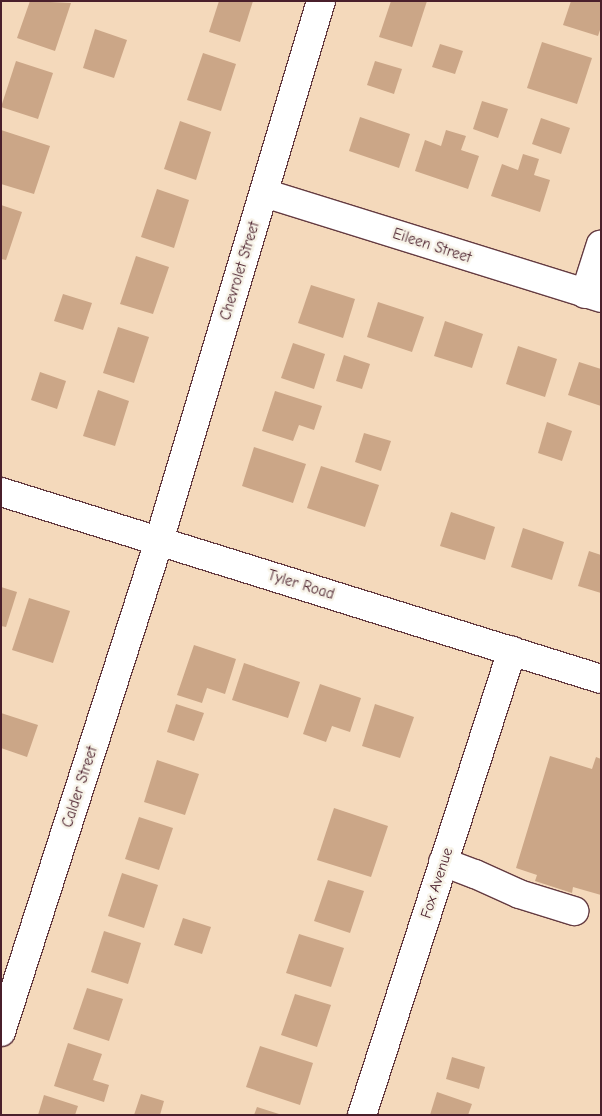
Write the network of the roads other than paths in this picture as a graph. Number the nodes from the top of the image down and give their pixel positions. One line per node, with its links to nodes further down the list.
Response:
1 (321, 1): 2 (street, Chevrolet Street)
2 (264, 193): 4 (street, Eileen Street); 6 (street, Chevrolet Street)
3 (601, 244): 4 (street)
4 (593, 296)
5 (1, 492): 6 (street, Tyler Road)
6 (159, 541): 7 (street, Tyler Road); 11 (street, Calder Street)
7 (512, 651): 8 (street, Tyler Road); 9 (street, Fox Avenue)
8 (601, 678)
9 (443, 862): 10 (street); 12 (street, Fox Avenue)
10 (574, 911)
11 (1, 1032)
12 (362, 1115)

